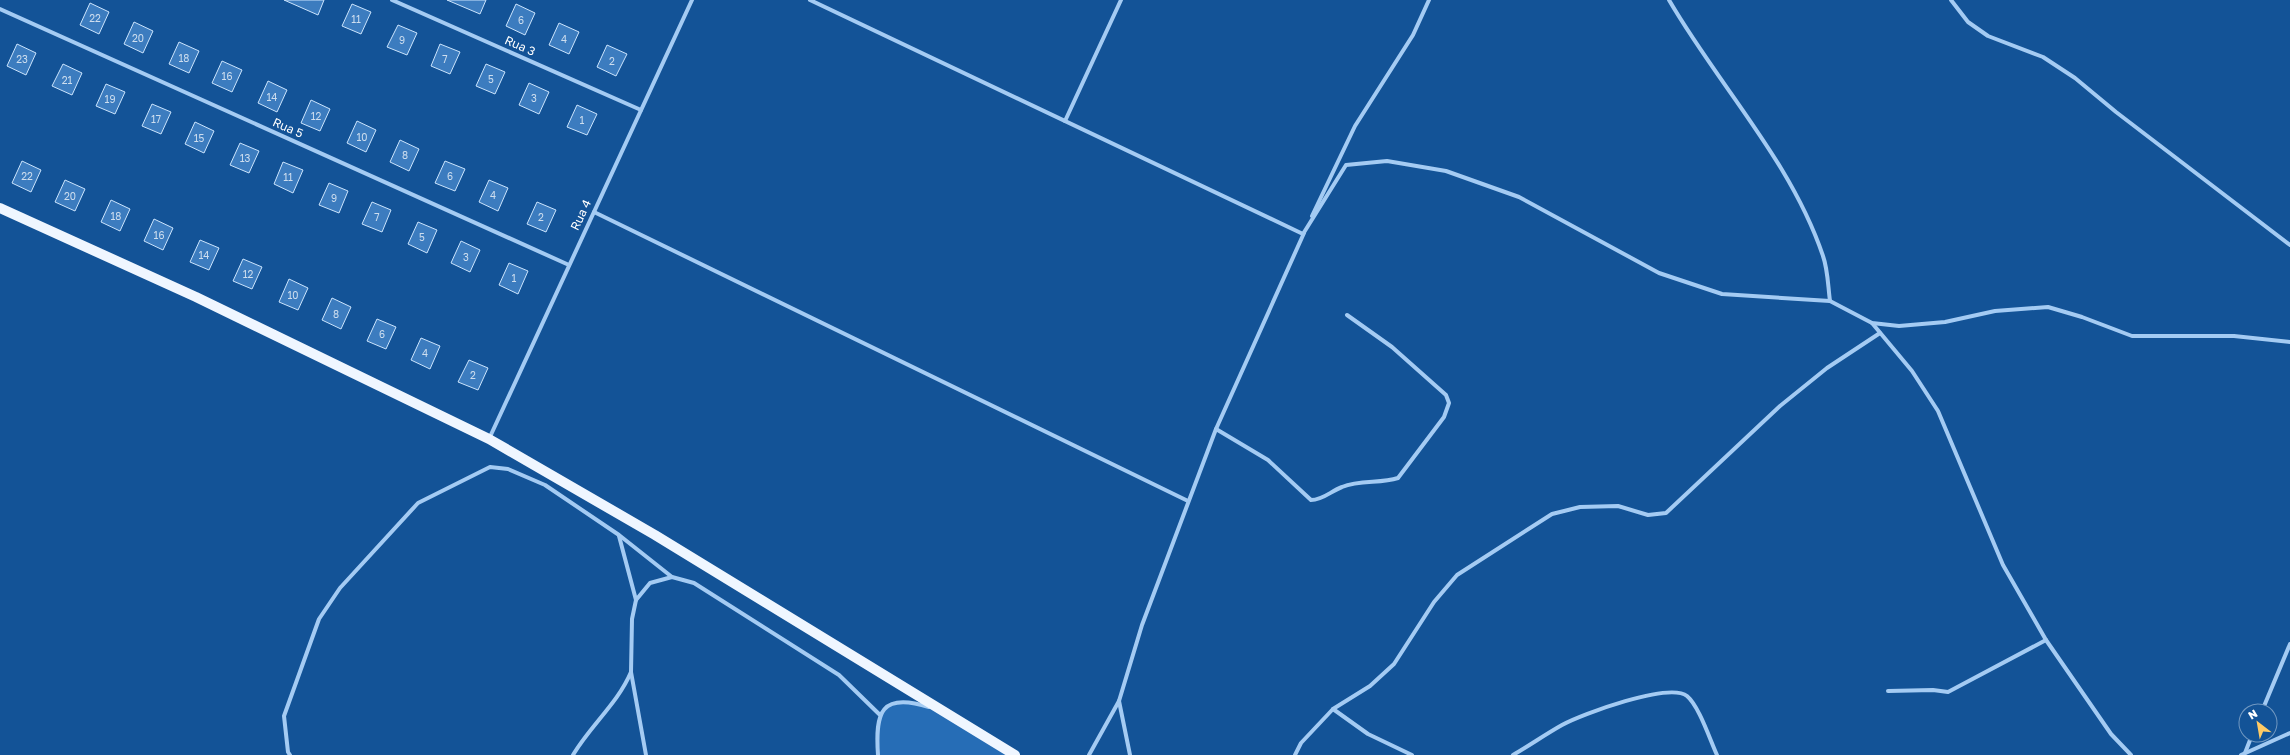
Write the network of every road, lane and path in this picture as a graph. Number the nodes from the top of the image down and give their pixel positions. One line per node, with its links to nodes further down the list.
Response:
1 (392, 0): 9 (street, Rua 3)
2 (692, 0): 9 (street, Rua 4)
3 (810, 0): 10 (street)
4 (1121, 0): 10 (street)
5 (1429, 0): 13 (street)
6 (1669, 0): 16 (street)
7 (1951, 0): 14 (street)
8 (0, 10): 15 (street, Rua 5)
9 (641, 110): 12 (street, Rua 4)
10 (1065, 121): 13 (street)
11 (0, 208): 22 (main road)
12 (594, 212): 15 (street, Rua 4); 23 (street)
13 (1303, 234): 16 (street); 21 (street)
14 (2290, 245)
15 (569, 265): 22 (street, Rua 4)
16 (1830, 301): 18 (street)
17 (1347, 315): 21 (street)
18 (1872, 323): 19 (street); 20 (street)
19 (1880, 333): 27 (street); 33 (street)
20 (2290, 342)
21 (1216, 429): 23 (street)
22 (489, 439): 34 (main road)
23 (1188, 501): 31 (street)
24 (619, 535): 25 (street); 26 (street); 39 (street)
25 (672, 577): 26 (street); 35 (street)
26 (636, 600): 29 (street)
27 (2046, 640): 30 (street); 50 (street)
28 (2290, 644): 32 (street)
29 (632, 672): 40 (street); 41 (street)
30 (1888, 691)
31 (1119, 700): 44 (street); 45 (street)
32 (2265, 703)
33 (1333, 709): 46 (street); 47 (street)
34 (941, 710): 35 (street); 43 (main road)
35 (879, 714): 42 (street)
36 (2290, 733): 38 (street)
37 (2248, 743): 38 (street)
38 (2243, 754)
39 (290, 755)
40 (573, 755)
41 (646, 755)
42 (878, 755)
43 (1015, 755)
44 (1089, 755)
45 (1130, 755)
46 (1295, 755)
47 (1412, 755)
48 (1513, 755): 49 (street)
49 (1717, 755)
50 (2131, 755)

